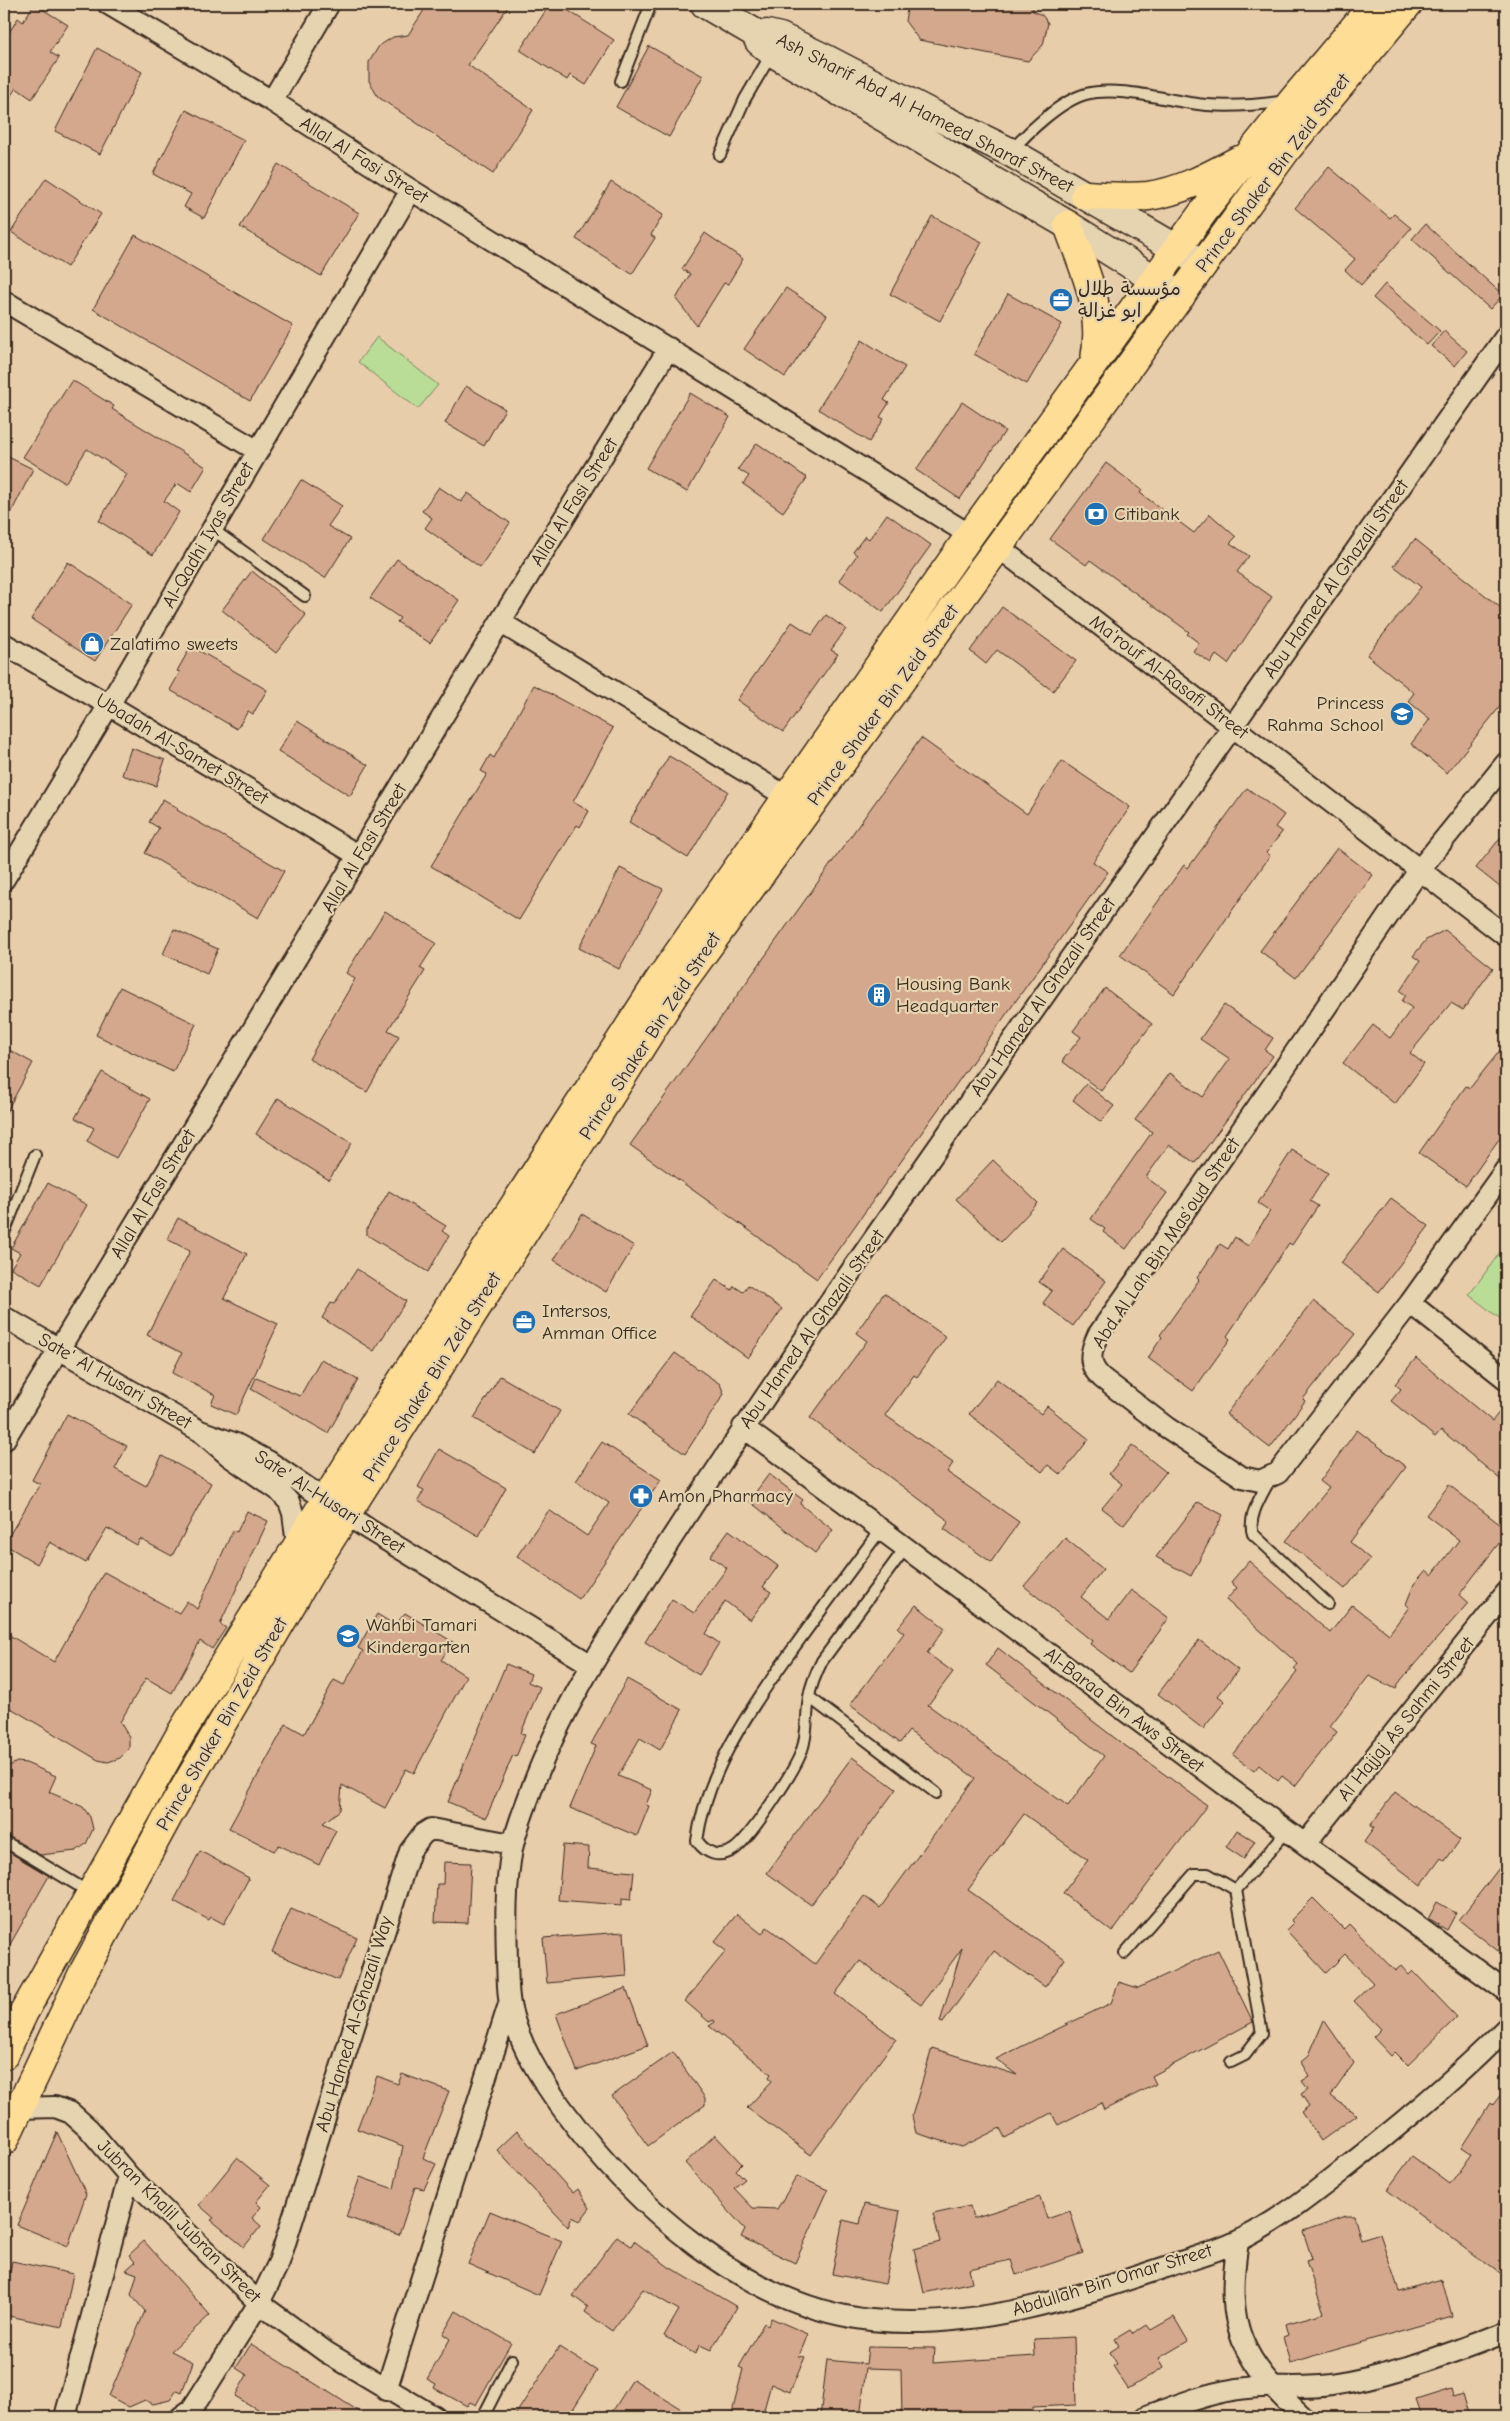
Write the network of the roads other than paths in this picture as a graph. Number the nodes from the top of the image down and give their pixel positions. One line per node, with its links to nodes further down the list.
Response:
1 (108, 4): 10 (street, Allal Al Fasi Street)
2 (329, 4): 10 (street)
3 (651, 4): 8 (lane)
4 (705, 4): 7 (street)
5 (1374, 4): 9 (main road, Prince Shaker Bin Zeid Street)
6 (1408, 4): 18 (main road, Prince Shaker Bin Zeid Street)
7 (764, 43): 11 (street, Ash Sharif Abd Al Hameed Sharaf Street); 12 (lane); 16 (street, Ash Sharif Abd Al Hameed Sharaf Street)
8 (621, 81)
9 (1292, 100): 11 (lane); 13 (main road, Prince Shaker Bin Zeid Street)
10 (272, 101): 14 (street, Allal Al Fasi Street)
11 (1010, 152): 15 (street, Ash Sharif Abd Al Hameed Sharaf Street)
12 (720, 155)
13 (1247, 156): 15 (main road); 17 (main road, Prince Shaker Bin Zeid Street)
14 (411, 190): 23 (street, Allal Al Fasi Street); 25 (street, Al-Qadhi Iyas Street)
15 (1085, 195): 17 (street, Ash Sharif Abd Al Hameed Sharaf Street)
16 (1068, 225): 19 (street, Ash Sharif Abd Al Hameed Sharaf Street); 24 (main road)
17 (1177, 248): 18 (street, Ash Sharif Abd Al Hameed Sharaf Street); 19 (main road, Prince Shaker Bin Zeid Street)
18 (1203, 264): 20 (main road, Prince Shaker Bin Zeid Street)
19 (1154, 280): 20 (street); 24 (main road, Prince Shaker Bin Zeid Street)
20 (1181, 296): 28 (main road, Prince Shaker Bin Zeid Street)
21 (4, 300): 25 (street)
22 (1506, 336): 33 (street, Abu Hamed Al Ghazali Street)
23 (669, 348): 27 (street, Allal Al Fasi Street); 30 (street, Allal Al Fasi Street)
24 (1095, 360): 27 (main road, Prince Shaker Bin Zeid Street)
25 (258, 450): 26 (street, Al-Qadhi Iyas Street)
26 (212, 528): 29 (lane); 32 (street, Al-Qadhi Iyas Street)
27 (970, 535): 35 (main road, Prince Shaker Bin Zeid Street)
28 (998, 547): 33 (street, Ma'rouf Al-Rasafi Street); 35 (main road, Prince Shaker Bin Zeid Street)
29 (304, 596)
30 (500, 622): 35 (street); 36 (street, Allal Al Fasi Street)
31 (4, 644): 32 (street, Ubadah Al-Samet Street)
32 (109, 705): 36 (street, Ubadah Al-Samet Street); 38 (street, Al-Qadhi Iyas Street)
33 (1233, 725): 37 (street, Ma'rouf Al-Rasafi Street); 47 (street, Abu Hamed Al Ghazali Street)
34 (1506, 763): 37 (street, Abd Al Lah Bin Mas’oud Street)
35 (797, 803): 51 (main road, Prince Shaker Bin Zeid Street)
36 (358, 856): 45 (street, Allal Al Fasi Street)
37 (1420, 869): 39 (street, Ma'rouf Al-Rasafi Street); 50 (street, Abd Al Lah Bin Mas’oud Street)
38 (4, 879)
39 (1506, 936)
40 (35, 1156): 42 (lane)
41 (1506, 1169): 43 (street)
42 (4, 1233)
43 (1410, 1304): 46 (street); 50 (street)
44 (4, 1317): 45 (street, Sate' Al Husari Street)
45 (60, 1348): 48 (street, Sate' Al Husari Street); 49 (street, Allal Al Fasi Street)
46 (1506, 1379)
47 (743, 1427): 52 (street, Al-Baraa Bin Aws Street); 57 (street, Abu Hamed Al Ghazali Street)
48 (200, 1431): 51 (street, Sate' Al-Husari Street); 53 (street, Sate' Al-Husari Street)
49 (4, 1440)
50 (1270, 1478): 56 (lane)
51 (336, 1508): 53 (main road, Prince Shaker Bin Zeid Street); 57 (street, Sate' Al-Husari Street); 72 (main road, Prince Shaker Bin Zeid Street)
52 (882, 1528): 54 (street, Al-Baraa Bin Aws Street); 58 (lane)
53 (297, 1545): 65 (main road, Prince Shaker Bin Zeid Street)
54 (906, 1547): 58 (lane); 60 (street, Al-Baraa Bin Aws Street)
55 (1506, 1593): 63 (street, Al Hajjaj As Sahmi Street)
56 (1328, 1604)
57 (590, 1664): 62 (street, Abdullah Bin Omar Street)
58 (809, 1697): 59 (lane)
59 (936, 1793)
60 (1287, 1831): 63 (street, Al-Baraa Bin Aws Street); 64 (lane)
61 (4, 1841): 65 (lane)
62 (512, 1844): 68 (street, Abdullah Bin Omar Street); 76 (street, Abu Hamed Al-Ghazali Way)
63 (1305, 1844): 67 (street, Al-Baraa Bin Aws Street)
64 (1236, 1890): 66 (lane); 71 (lane)
65 (90, 1893): 70 (main road, Prince Shaker Bin Zeid Street)
66 (1125, 1953)
67 (1506, 1991)
68 (509, 2004): 75 (street, Abdullah Bin Omar Street); 80 (street)
69 (1506, 2028): 75 (street, Abdullah Bin Omar Street)
70 (4, 2055)
71 (1231, 2062)
72 (20, 2108): 73 (main road, Prince Shaker Bin Zeid Street); 74 (street, Jubran Khalil Jubran Street)
73 (4, 2141)
74 (129, 2176): 76 (street, Jubran Khalil Jubran Street); 81 (street)
75 (1238, 2242): 79 (street)
76 (258, 2303): 80 (street, Jubran Khalil Jubran Street); 82 (street)
77 (1506, 2332): 79 (street)
78 (512, 2360): 84 (lane)
79 (1271, 2387): 85 (street); 86 (street)
80 (386, 2390): 83 (street, Jubran Khalil Jubran Street)
81 (65, 2417)
82 (181, 2417)
83 (435, 2417)
84 (483, 2417)
85 (1145, 2417)
86 (1303, 2417)

